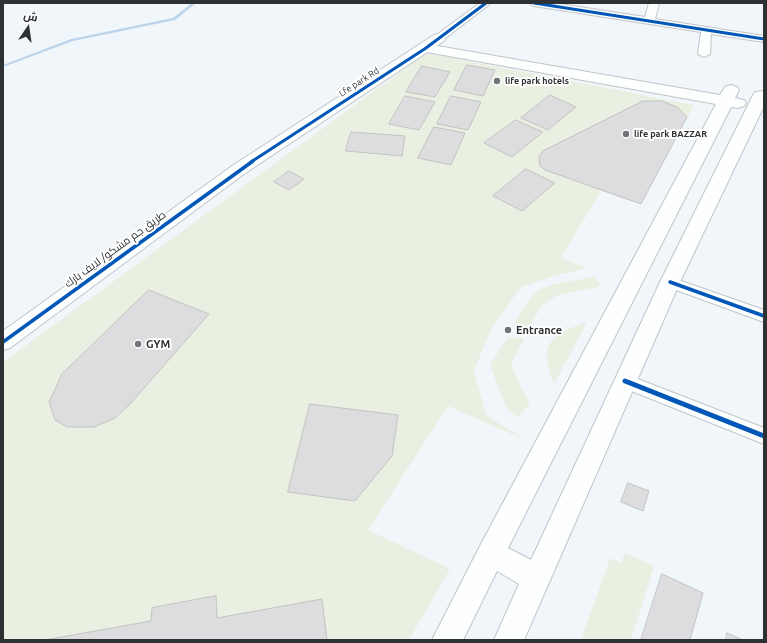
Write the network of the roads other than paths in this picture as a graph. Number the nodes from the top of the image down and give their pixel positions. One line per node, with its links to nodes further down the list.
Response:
1 (486, 3): 6 (street, Lfe park Rd)
2 (534, 3): 4 (street)
3 (654, 3): 4 (street)
4 (649, 21): 5 (street)
5 (706, 30): 7 (street); 9 (street)
6 (439, 38): 8 (street, Lfe park Rd); 10 (main road)
7 (764, 39)
8 (426, 48): 10 (main road); 12 (street, Lfe park Rd)
9 (704, 54)
10 (728, 95): 11 (main road); 18 (main road)
11 (761, 101): 13 (main road)
12 (238, 170): 15 (street, طريق جم مشكو/ لايف بارك)
13 (670, 282): 14 (street); 16 (main road)
14 (764, 316)
15 (3, 342)
16 (625, 382): 17 (street); 19 (main road)
17 (764, 436)
18 (491, 553): 19 (main road); 20 (main road)
19 (536, 578): 21 (main road)
20 (447, 640)
21 (509, 640)

